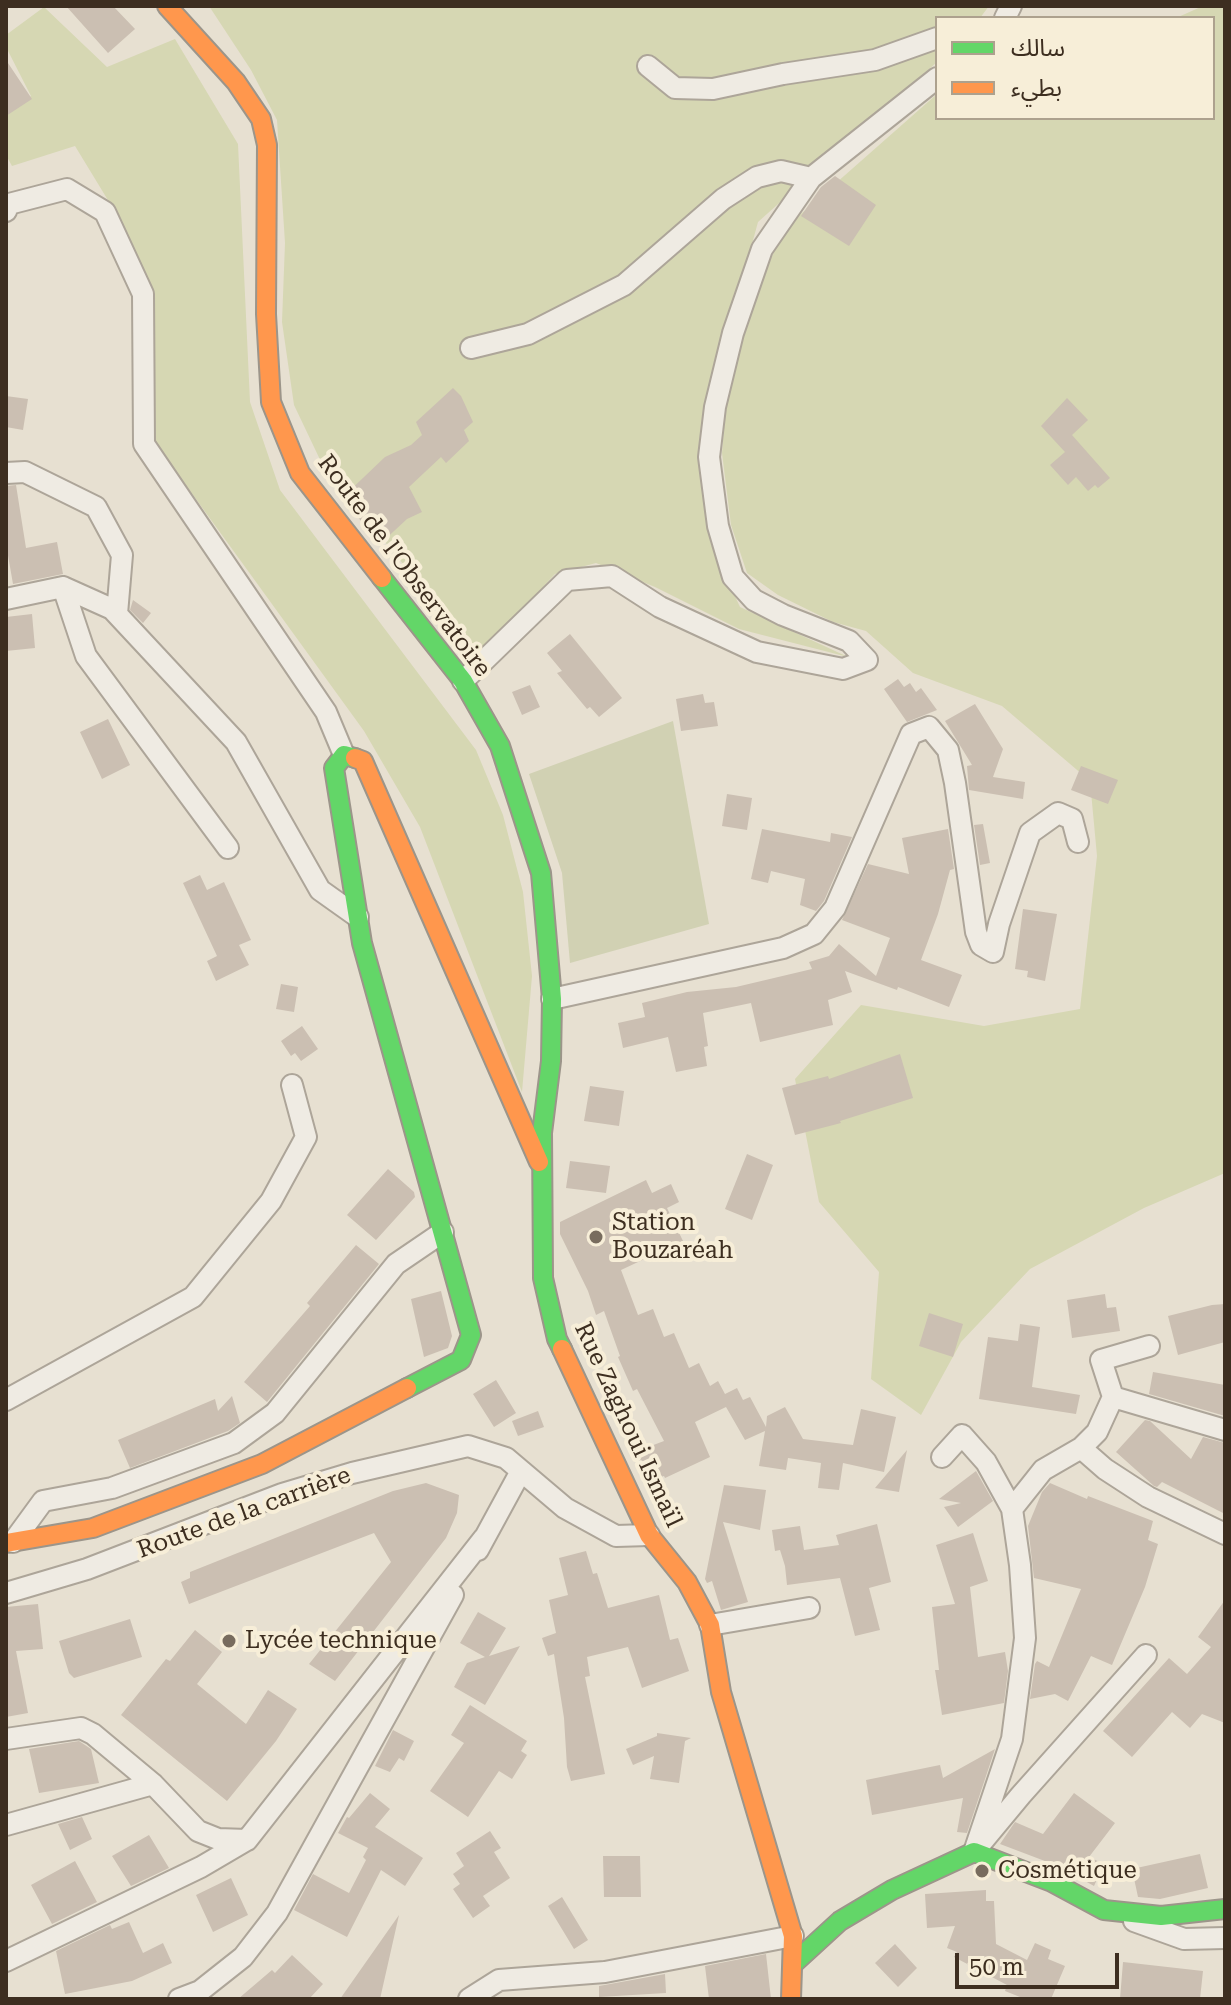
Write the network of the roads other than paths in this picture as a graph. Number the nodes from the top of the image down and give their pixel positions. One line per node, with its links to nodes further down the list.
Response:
1 (167, 6): 12 (street, Route de l'Observatoire)
2 (935, 39): 3 (street)
3 (648, 66)
4 (935, 80): 5 (street)
5 (811, 178): 7 (street); 12 (street)
6 (6, 211): 13 (street)
7 (471, 348)
8 (6, 473): 11 (street)
9 (63, 587): 10 (street); 11 (street); 15 (street)
10 (6, 599)
11 (117, 614): 16 (street)
12 (463, 681): 17 (street, Route de l'Observatoire)
13 (344, 755): 16 (street); 20 (street)
14 (1078, 842): 17 (street)
15 (228, 848)
16 (358, 917): 21 (street)
17 (552, 999): 19 (street, Route de l'Observatoire)
18 (292, 1085): 24 (street)
19 (542, 1133): 20 (street, Rue Zaghoui Ismaïl)
20 (543, 1169): 31 (street, Rue Zaghoui Ismaïl)
21 (443, 1232): 33 (street); 33 (street)
22 (1149, 1346): 23 (street)
23 (1113, 1397): 25 (street); 26 (street)
24 (6, 1400)
25 (1225, 1430)
26 (1081, 1448): 29 (street); 30 (street)
27 (942, 1457): 29 (street)
28 (521, 1471): 31 (street, Route de la carrière); 32 (street); 34 (street, Route de la carrière)
29 (1012, 1509): 44 (street)
30 (1225, 1534)
31 (649, 1535): 36 (street, Rue Zaghoui Ismaïl)
32 (484, 1538): 38 (street); 39 (street)
33 (10, 1542)
34 (6, 1593)
35 (809, 1608): 36 (street)
36 (710, 1625): 47 (street, Rue Zaghoui Ismaïl)
37 (1146, 1655): 44 (street)
38 (409, 1674): 39 (street); 51 (street)
39 (365, 1691): 43 (street)
40 (6, 1739): 41 (street)
41 (153, 1784): 42 (street); 43 (street)
42 (6, 1825)
43 (247, 1840): 49 (street)
44 (974, 1852): 46 (street); 50 (street)
45 (1225, 1909): 46 (street)
46 (1104, 1910): 48 (street)
47 (793, 1936): 50 (street, Rue Zaghoui Ismaïl); 52 (street)
48 (1225, 1938)
49 (6, 1961)
50 (793, 1964): 53 (street, Rue Zaghoui Ismaïl)
51 (179, 1999)
52 (469, 1999)
53 (791, 1999)

